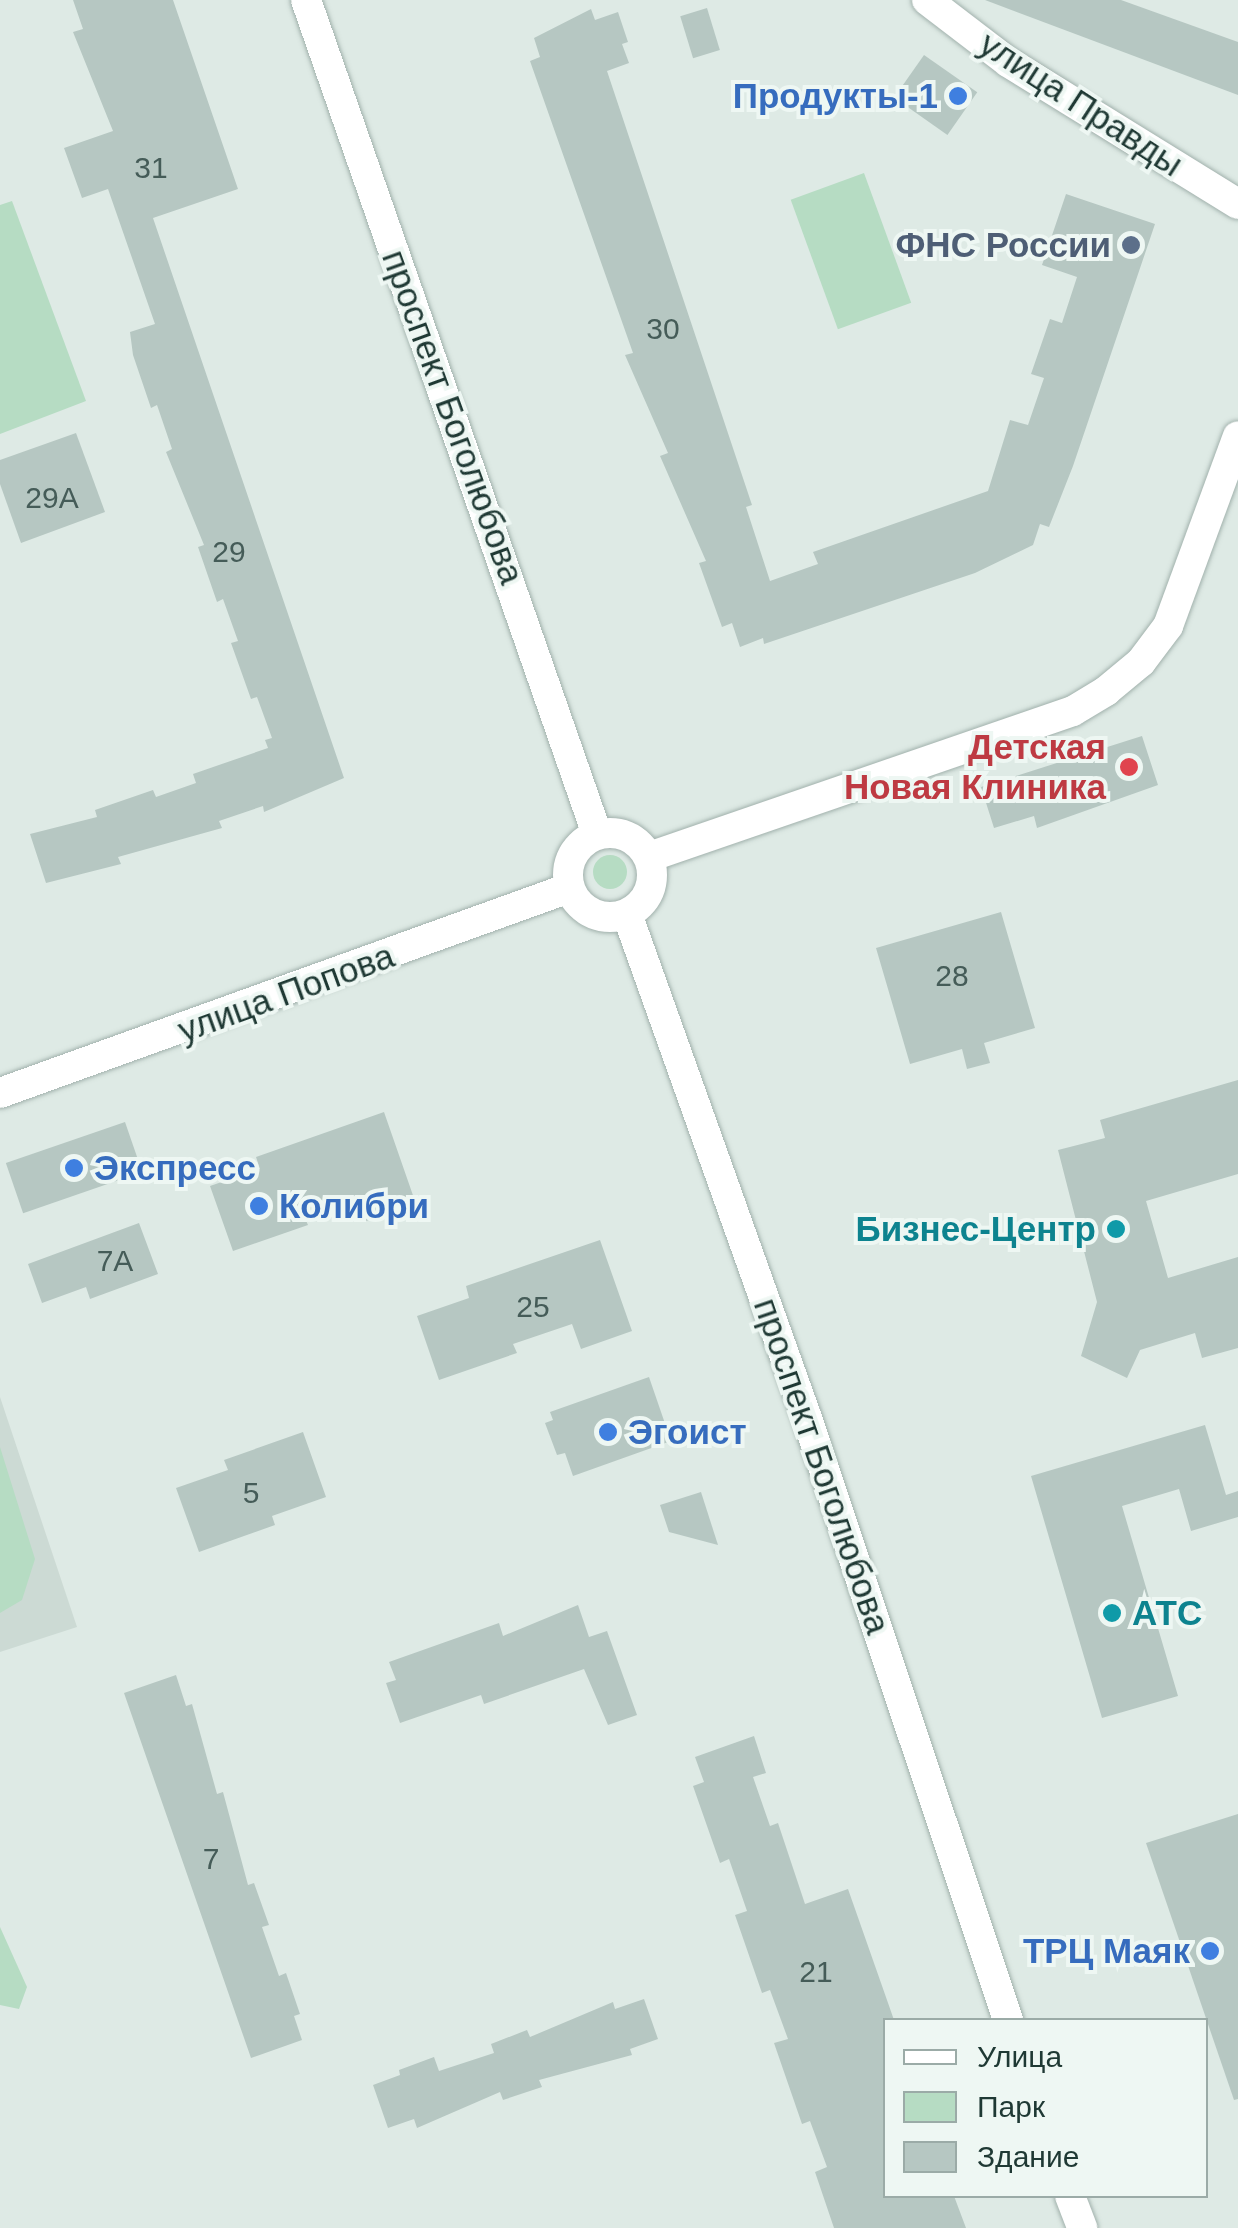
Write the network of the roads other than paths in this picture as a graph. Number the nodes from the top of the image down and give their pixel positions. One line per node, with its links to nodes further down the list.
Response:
1 (306, 0): 5 (main road, проспект Боголюбова)
2 (927, 0): 3 (main road, улица Правды)
3 (1238, 204)
4 (1238, 436): 6 (main road)
5 (597, 834): 6 (main road); 7 (main road)
6 (649, 857): 8 (main road)
7 (570, 888): 8 (main road); 9 (main road, улица Попова)
8 (627, 914): 10 (main road, проспект Боголюбова)
9 (0, 1093)
10 (1007, 2018)
11 (1071, 2198): 12 (main road)
12 (1082, 2228)

